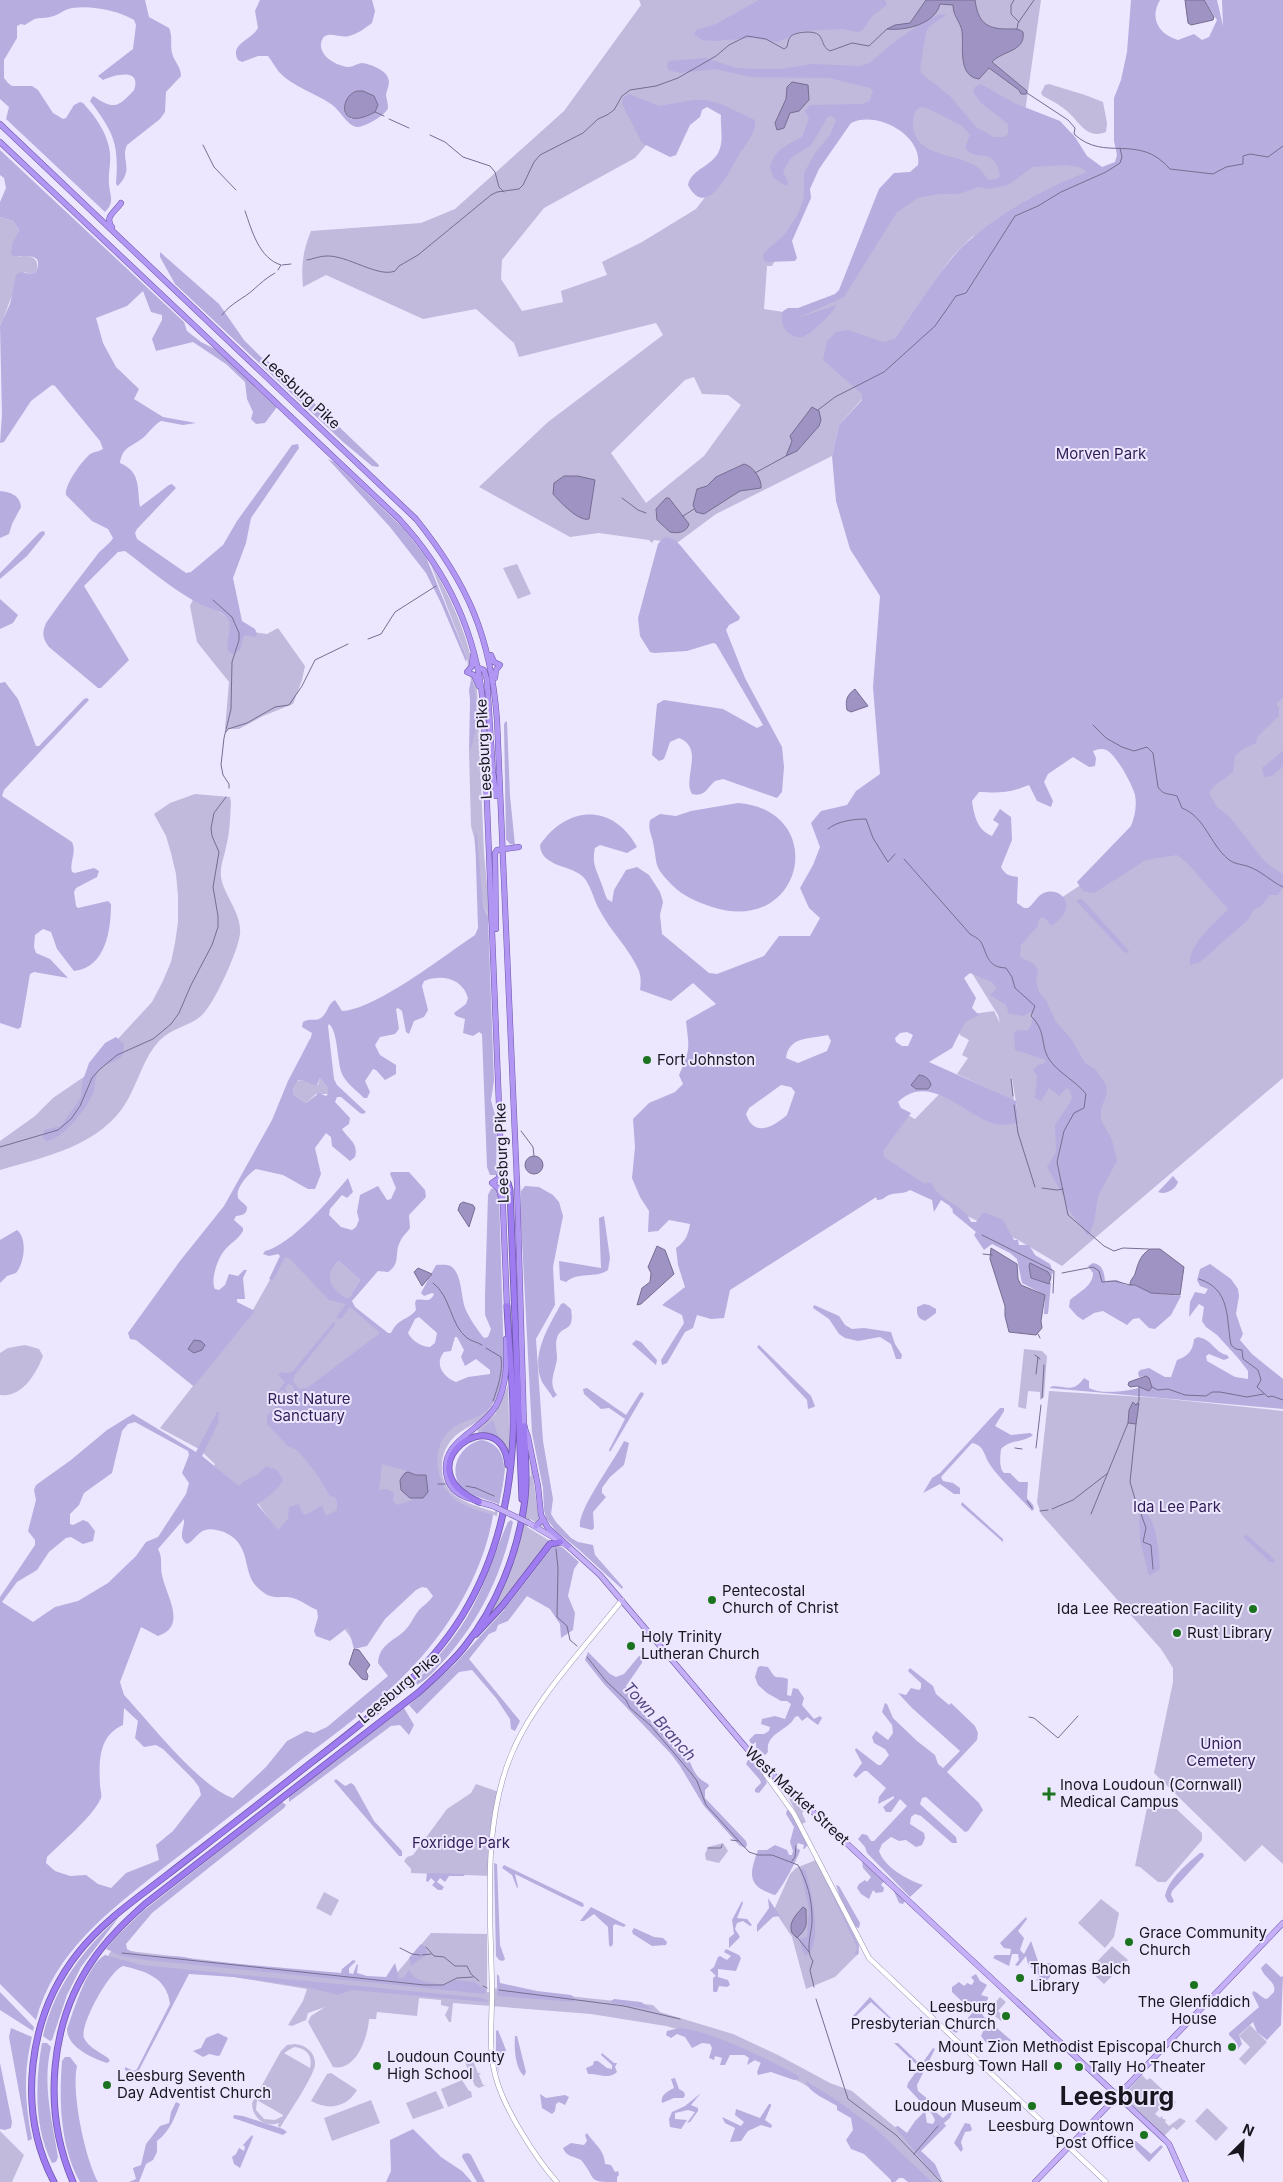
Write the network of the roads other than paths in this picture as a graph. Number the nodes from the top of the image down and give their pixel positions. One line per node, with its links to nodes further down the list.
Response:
1 (0, 124): 4 (highway, Leesburg Pike)
2 (0, 142): 6 (highway, Leesburg Pike)
3 (121, 204): 4 (highway)
4 (135, 252): 5 (highway, Leesburg Pike)
5 (486, 643): 9 (highway, Leesburg Pike); 9 (highway)
6 (474, 647): 7 (highway, Leesburg Pike); 8 (highway)
7 (479, 668): 8 (highway, Leesburg Pike); 10 (highway)
8 (482, 692): 13 (highway, Leesburg Pike)
9 (494, 692): 10 (highway, Leesburg Pike)
10 (500, 814): 12 (highway, Leesburg Pike)
11 (519, 847): 12 (highway)
12 (501, 849): 13 (highway); 18 (highway, Leesburg Pike)
13 (494, 971): 14 (highway, Leesburg Pike)
14 (502, 1152): 15 (highway, Leesburg Pike); 16 (highway)
15 (503, 1182): 16 (highway, Leesburg Pike); 21 (highway)
16 (504, 1207): 17 (highway, Leesburg Pike)
17 (507, 1306): 19 (highway, Leesburg Pike); 20 (highway)
18 (524, 1426): 21 (highway, Leesburg Pike); 22 (highway)
19 (510, 1478): 20 (highway); 32 (highway, Leesburg Pike)
20 (479, 1502): 23 (main road, West Market Street, bridge)
21 (524, 1506): 27 (highway, Leesburg Pike)
22 (542, 1519): 23 (highway); 25 (highway)
23 (536, 1526): 24 (main road, West Market Street)
24 (560, 1542): 25 (main road, West Market Street); 27 (highway)
25 (568, 1546): 26 (main road, West Market Street)
26 (622, 1600): 28 (main road, West Market Street); 34 (main road)
27 (466, 1645): 33 (highway, Leesburg Pike)
28 (754, 1757): 30 (main road, West Market Street); 31 (main road)
29 (1283, 1923): 30 (main road)
30 (1118, 2096): 31 (main road); 37 (main road, West Market Street)
31 (1069, 2147): 35 (main road); 36 (main road)
32 (54, 2182)
33 (73, 2182)
34 (557, 2182)
35 (1035, 2182)
36 (1106, 2182)
37 (1186, 2182)

